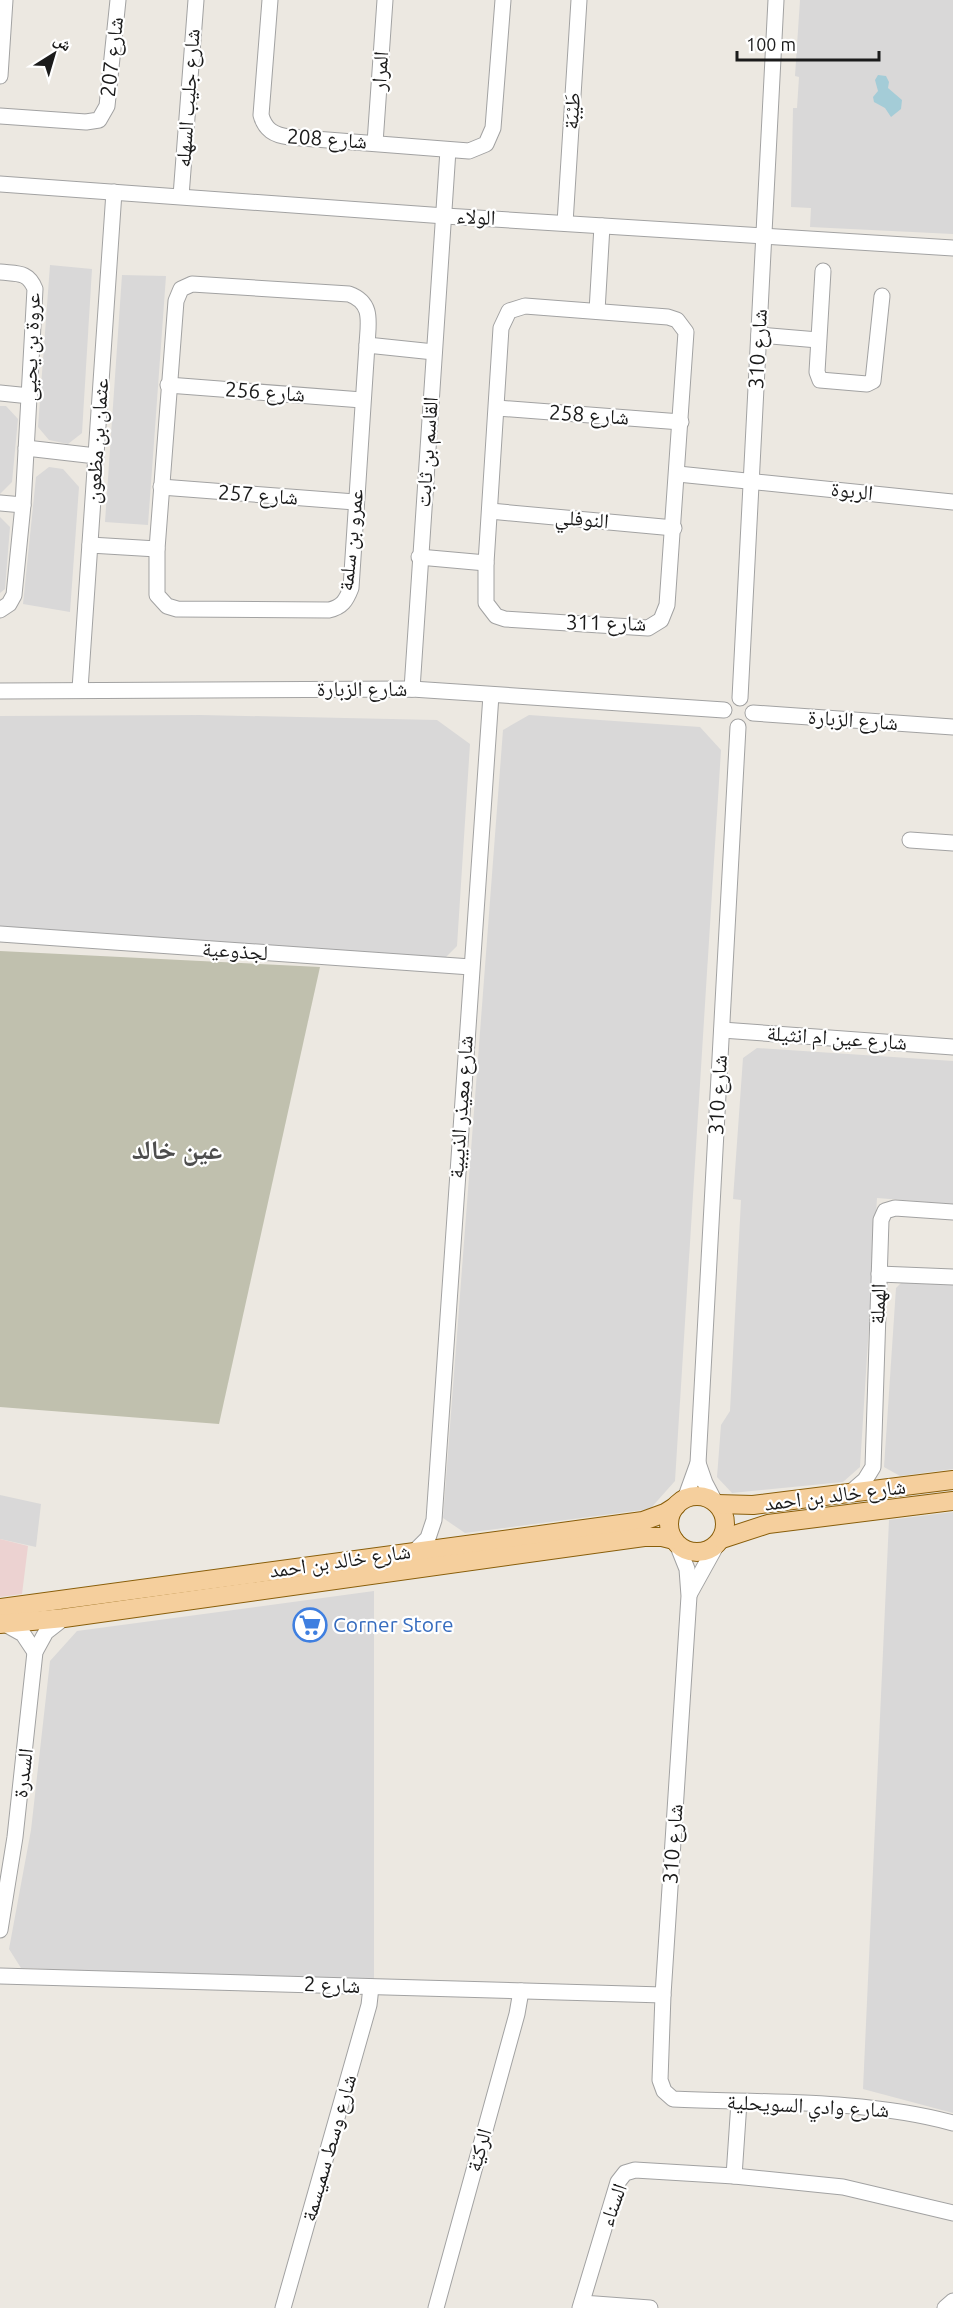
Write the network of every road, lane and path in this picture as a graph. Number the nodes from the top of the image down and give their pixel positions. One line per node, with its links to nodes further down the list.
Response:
1 (5, 0): 9 (street)
2 (118, 0): 10 (street, شارع 207)
3 (196, 0): 15 (street, شارع جليب السهله)
4 (270, 0): 11 (street, شارع 208)
5 (385, 0): 11 (street, المرار)
6 (503, 0): 12 (street, شارع 208)
7 (579, 0): 17 (street, طَيْبَة)
8 (777, 0): 19 (street, شارع 310)
9 (0, 76)
10 (0, 116)
11 (375, 142): 12 (street, شارع 208)
12 (448, 150): 16 (street)
13 (0, 183): 14 (street, الولاء)
14 (114, 192): 15 (street, الولاء); 36 (street, عثمان بن مظعون)
15 (181, 196): 16 (street, الولاء)
16 (445, 216): 17 (street, الولاء); 28 (street, القاسم بن ثابت)
17 (565, 223): 18 (street, الولاء)
18 (602, 226): 19 (street, الولاء); 24 (street)
19 (764, 236): 20 (street, الولاء); 25 (street, شارع 310)
20 (953, 248)
21 (823, 271): 26 (street)
22 (0, 272): 31 (street, عروة بن يحيى)
23 (882, 296): 26 (street)
24 (597, 311): 33 (street, شارع 311); 34 (street, شارع 311)
25 (759, 334): 26 (street); 38 (street, شارع 310)
26 (818, 339)
27 (367, 345): 28 (street); 29 (street, عمرو بن سلمة); 32 (street, عمرو بن سلمة)
28 (434, 352): 48 (street, القاسم بن ثابت)
29 (168, 385): 32 (street, شارع 256); 39 (street, عمرو بن سلمة)
30 (0, 393): 31 (street)
31 (30, 396): 35 (street, عروة بن يحيى)
32 (362, 400): 40 (street, عمرو بن سلمة)
33 (497, 408): 34 (street, شارع 258); 44 (street, شارع 311)
34 (681, 422): 37 (street, شارع 311)
35 (26, 448): 36 (street); 43 (street, عروة بن يحيى)
36 (96, 456): 46 (street, عثمان بن مظعون)
37 (678, 474): 38 (street); 45 (street, شارع 311)
38 (750, 480): 41 (street, الربوة); 55 (street, شارع 310)
39 (161, 487): 40 (street, شارع 257); 47 (street, عمرو بن سلمة)
40 (355, 502): 47 (street, عمرو بن سلمة)
41 (953, 502)
42 (0, 503): 43 (street)
43 (23, 505): 50 (street, عروة بن يحيى)
44 (490, 511): 45 (street, النوفلي); 49 (street, شارع 311)
45 (674, 528): 49 (street, شارع 311)
46 (90, 545): 47 (street); 51 (street, عثمان بن مظعون)
47 (157, 549)
48 (419, 557): 49 (street); 52 (street, القاسم بن ثابت)
49 (486, 563)
50 (0, 610)
51 (80, 689): 52 (street, شارع الزبارة); 53 (street, شارع الزبارة)
52 (412, 689): 54 (street, شارع الزبارة)
53 (0, 691)
54 (491, 695): 56 (street, شارع الزبارة); 63 (street, شارع معيذر الذيبية)
55 (740, 698): 56 (street); 57 (street)
56 (724, 710): 59 (street)
57 (753, 713): 58 (street, شارع الزبارة); 59 (street)
58 (953, 727)
59 (738, 728): 64 (street, شارع 310)
60 (910, 840): 61 (street)
61 (953, 843)
62 (0, 934): 63 (street, لجذوعية)
63 (471, 967): 77 (street, شارع معيذر الذيبية)
64 (722, 1030): 65 (street, شارع عين ام انثيلة); 69 (street, شارع 310)
65 (953, 1047)
66 (953, 1212): 67 (street, الهملة)
67 (879, 1274): 68 (street); 70 (street, الهملة)
68 (953, 1277)
69 (698, 1463): 75 (street, شارع 310); 76 (street, شارع 310)
70 (873, 1467): 72 (street); 73 (street)
71 (953, 1480): 72 (main road, شارع خالد بن احمد)
72 (898, 1487): 73 (main road, شارع خالد بن احمد)
73 (850, 1493): 76 (main road, شارع خالد بن احمد)
74 (953, 1501): 79 (main road, شارع خالد بن احمد)
75 (681, 1502): 76 (main road); 78 (main road); 80 (main road, شارع خالد بن احمد)
76 (716, 1503): 79 (main road)
77 (434, 1520): 80 (street); 81 (street, شارع معيذر الذيبية)
78 (675, 1542): 79 (main road); 82 (street, شارع 310); 83 (main road, شارع خالد بن احمد)
79 (719, 1543): 82 (street, شارع 310)
80 (454, 1545): 81 (main road, شارع خالد بن احمد)
81 (416, 1551): 84 (main road, شارع خالد بن احمد)
82 (689, 1596): 90 (street, شارع 310)
83 (64, 1618): 84 (main road, شارع خالد بن احمد); 85 (street, السدرة)
84 (2, 1619): 85 (street)
85 (35, 1652): 86 (street, السدرة)
86 (0, 1930)
87 (0, 1976): 88 (street, شارع 2)
88 (370, 1987): 89 (street, شارع 2); 98 (street, شارع وسط سميسمة)
89 (521, 1991): 90 (street, شارع 2); 99 (street, الركيّة)
90 (663, 1995): 91 (street, شارع 310)
91 (664, 2091): 92 (street, شارع وادي السويحلية)
92 (739, 2102): 93 (street, شارع وادي السويحلية); 94 (street)
93 (953, 2123)
94 (734, 2176): 95 (street, السناء); 97 (street, السناء)
95 (953, 2213)
96 (953, 2301): 101 (street)
97 (581, 2306): 100 (street)
98 (284, 2308)
99 (436, 2308)
100 (651, 2308)
101 (945, 2308)

